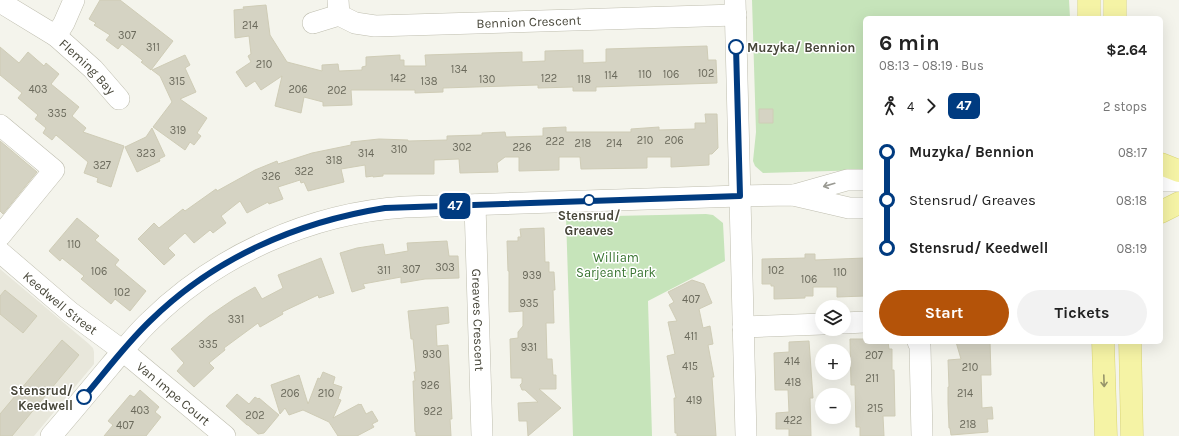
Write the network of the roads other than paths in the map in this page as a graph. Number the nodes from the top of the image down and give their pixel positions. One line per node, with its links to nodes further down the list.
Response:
1 (74, 0): 10 (street)
2 (1089, 0): 7 (main road)
3 (1115, 0): 8 (main road)
4 (0, 2): 10 (street, Fleming Bay)
5 (338, 8): 6 (street, Bennion Crescent); 9 (street)
6 (735, 8): 20 (street)
7 (1089, 16)
8 (1115, 16)
9 (313, 23)
10 (56, 36): 11 (street, Fleming Bay)
11 (120, 99)
12 (0, 125): 26 (street)
13 (1163, 165): 14 (main road)
14 (1179, 172)
15 (863, 180): 21 (street, one-way to 21)
16 (1163, 181): 17 (street)
17 (1179, 181)
18 (1179, 193): 19 (street)
19 (1163, 194)
20 (740, 196): 21 (street); 23 (street); 31 (street)
21 (793, 196): 24 (street)
22 (1179, 203): 25 (main road)
23 (475, 205): 35 (street); 38 (street, Greaves Crescent)
24 (863, 208)
25 (1163, 211)
26 (0, 236)
27 (0, 252): 35 (street, Keedwell Street)
28 (863, 322): 29 (street)
29 (851, 323)
30 (815, 324): 31 (street)
31 (743, 327): 39 (street)
32 (919, 344): 40 (street)
33 (1103, 344): 41 (main road, one-way to 41)
34 (1130, 344): 42 (main road)
35 (123, 351): 36 (street); 37 (street, Van Impe Court)
36 (51, 436)
37 (226, 436)
38 (482, 436)
39 (746, 436)
40 (922, 436)
41 (1106, 436)
42 (1132, 436)

